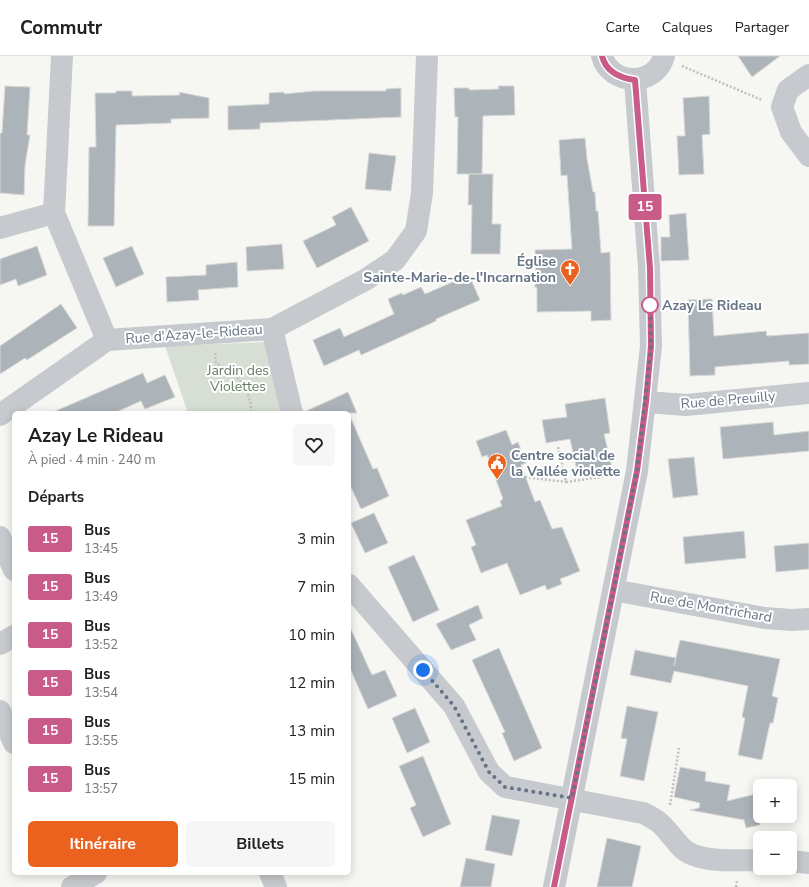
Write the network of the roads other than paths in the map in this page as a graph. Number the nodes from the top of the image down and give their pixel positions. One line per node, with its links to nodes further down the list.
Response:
1 (62, 56): 8 (street, Rue d'Azay-le-Rideau)
2 (427, 56): 10 (street, Rue d'Azay-le-Rideau)
3 (602, 56): 6 (street)
4 (664, 58): 6 (street)
5 (809, 75): 7 (street)
6 (635, 80): 13 (street)
7 (809, 156)
8 (54, 213): 9 (street); 11 (street, Rue d'Azay-le-Rideau)
9 (0, 228)
10 (272, 329): 11 (street, Rue d'Azay-le-Rideau); 14 (street)
11 (108, 340): 15 (street)
12 (809, 393): 13 (street, Rue de Preuilly)
13 (646, 402): 19 (street)
14 (292, 411)
15 (0, 415)
16 (0, 537): 17 (street)
17 (12, 565)
18 (351, 587): 25 (street)
19 (613, 590): 20 (street, Rue de Montrichard); 25 (street)
20 (809, 619)
21 (12, 637): 22 (street)
22 (0, 644)
23 (0, 711): 24 (street)
24 (12, 738)
25 (572, 798): 26 (street); 33 (street)
26 (753, 860)
27 (797, 862): 28 (street)
28 (809, 863)
29 (90, 875): 31 (street)
30 (271, 875): 32 (street)
31 (73, 881)
32 (276, 887)
33 (554, 887)

